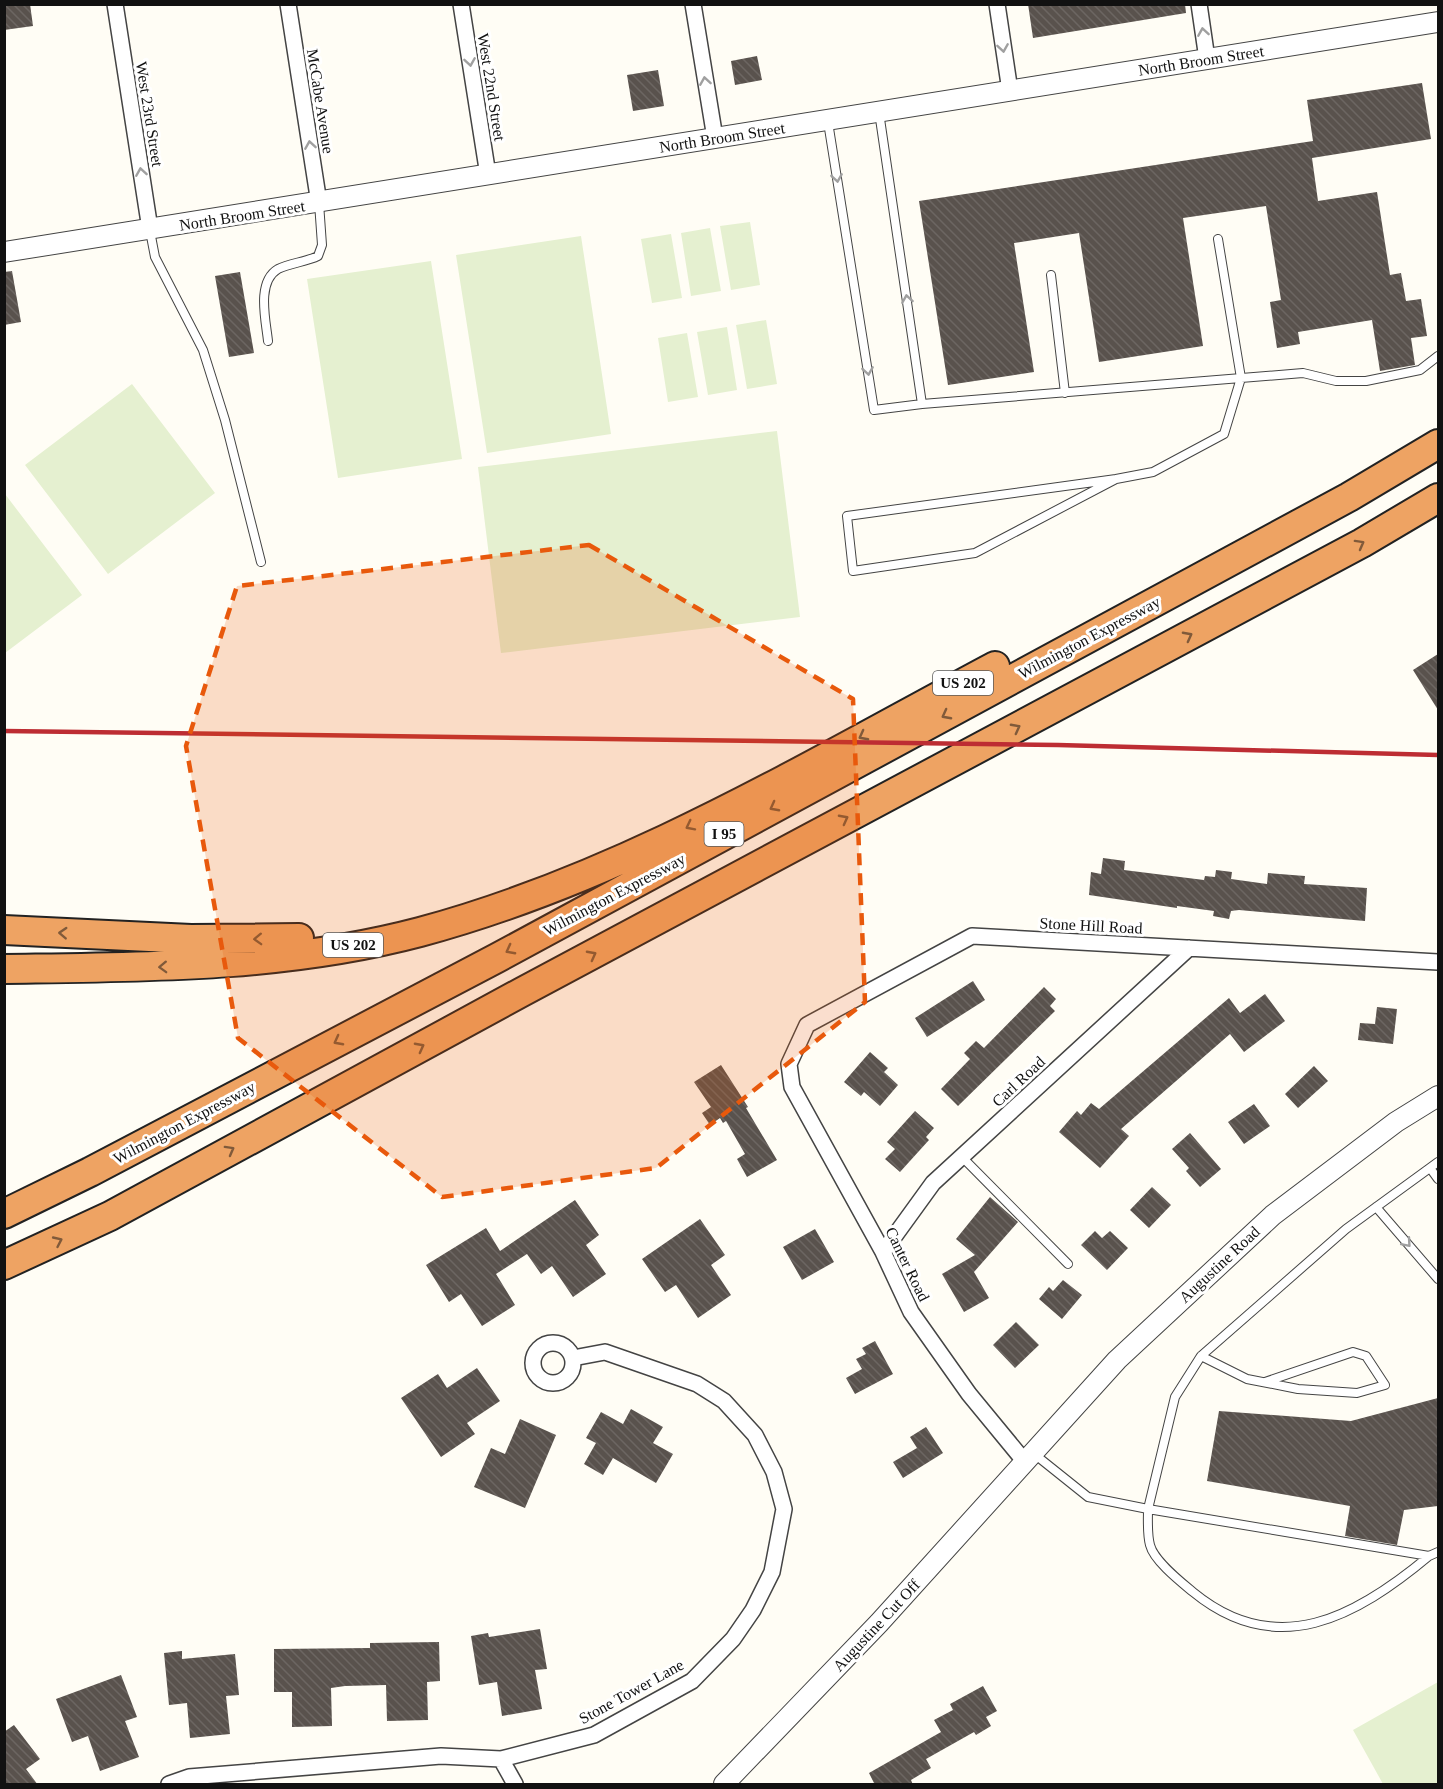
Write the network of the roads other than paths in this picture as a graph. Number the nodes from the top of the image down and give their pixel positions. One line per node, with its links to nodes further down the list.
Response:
1 (115, 4): 15 (street, West 23rd Street, one-way to 1)
2 (288, 4): 14 (street, McCabe Avenue, one-way to 2)
3 (461, 4): 13 (street, West 22nd Street, one-way to 13)
4 (693, 4): 12 (street, one-way to 4)
5 (997, 4): 9 (street, one-way to 9)
6 (1199, 4): 8 (street, one-way to 6)
7 (1438, 22): 8 (street, North Broom Street)
8 (1207, 59): 9 (street, North Broom Street)
9 (1010, 91): 10 (street, North Broom Street)
10 (879, 112): 11 (street, North Broom Street); 23 (lane, one-way to 10)
11 (828, 120): 12 (street, North Broom Street); 23 (lane, one-way to 23)
12 (715, 138): 13 (street, North Broom Street)
13 (488, 175): 14 (street, North Broom Street)
14 (319, 203): 15 (street, North Broom Street); 19 (lane)
15 (150, 229): 17 (street, North Broom Street); 27 (lane)
16 (1218, 239): 21 (lane)
17 (4, 252)
18 (1051, 275): 22 (lane)
19 (268, 341)
20 (1438, 356): 21 (lane)
21 (1241, 378): 22 (lane); 25 (lane)
22 (1065, 393): 23 (lane)
23 (922, 404)
24 (1438, 443): 28 (highway, US 202, one-way to 28); 40 (highway, Wilmington Expressway / I 95, one-way to 40)
25 (1116, 479): 25 (lane)
26 (1438, 498): 43 (highway, I 95, one-way to 26)
27 (261, 562)
28 (483, 913): 29 (highway, one-way to 29); 32 (highway, US 202, one-way to 32)
29 (4, 930)
30 (1189, 948): 31 (street, Stone Hill Road); 33 (street, Stone Hill Road); 35 (street, Carl Road)
31 (1438, 963)
32 (4, 969)
33 (789, 1064): 41 (street, Canter Road)
34 (1438, 1096): 48 (street, Augustine Road)
35 (962, 1157): 41 (street, Carl Road); 42 (lane)
36 (1438, 1162): 37 (lane)
37 (1430, 1168): 38 (lane); 39 (lane)
38 (1438, 1179)
39 (1376, 1207): 44 (lane, one-way to 44); 45 (lane)
40 (4, 1214)
41 (883, 1252): 48 (street, Canter Road)
42 (1068, 1264)
43 (4, 1265)
44 (1438, 1279)
45 (1202, 1356): 47 (lane); 49 (lane)
46 (573, 1358): 52 (street, Stone Tower Lane)
47 (1265, 1382): 47 (lane)
48 (1029, 1458): 49 (lane); 55 (street, Augustine Cut Off)
49 (1148, 1509): 51 (lane); 51 (lane)
50 (1438, 1552): 51 (lane)
51 (1429, 1556)
52 (501, 1759): 53 (street, Stone Tower Lane); 54 (street)
53 (168, 1785)
54 (515, 1785)
55 (724, 1785)

